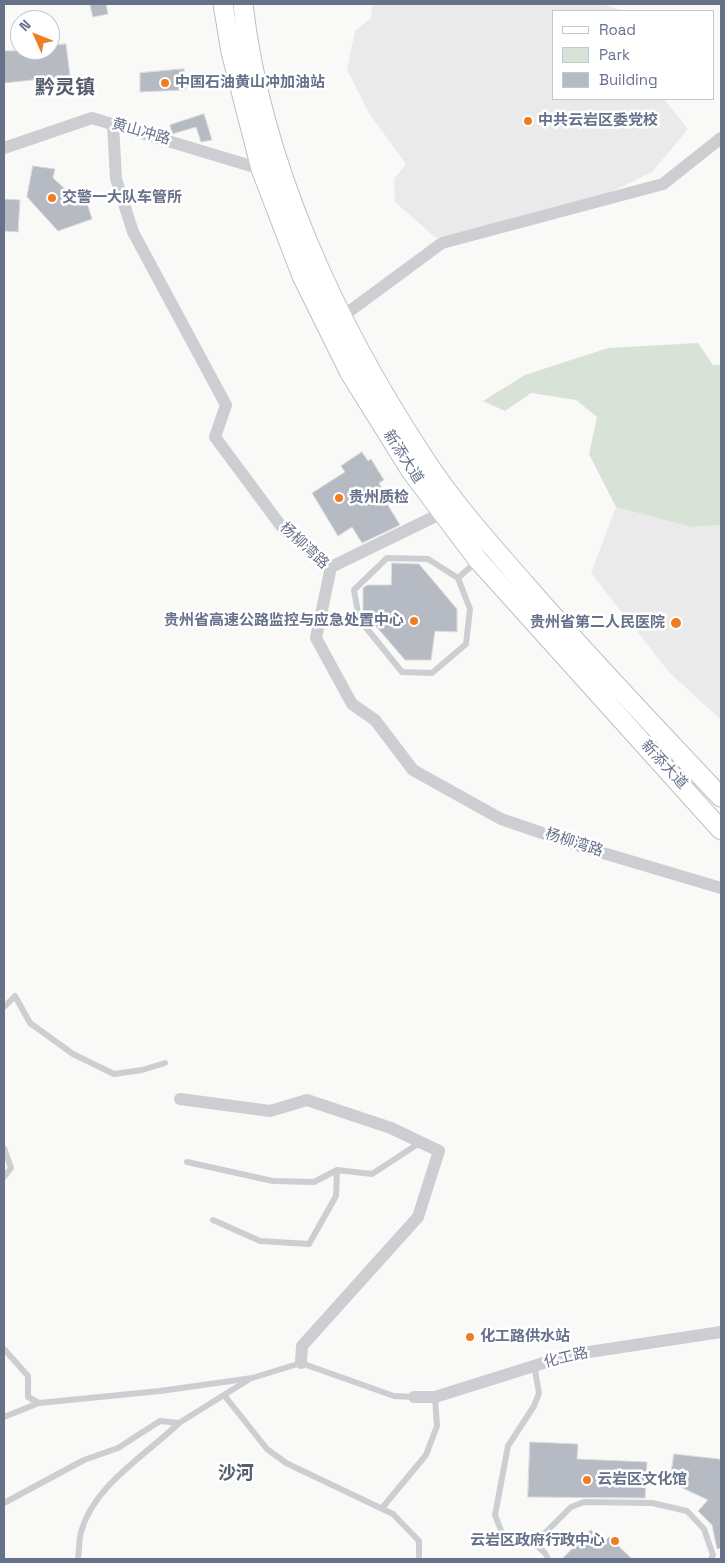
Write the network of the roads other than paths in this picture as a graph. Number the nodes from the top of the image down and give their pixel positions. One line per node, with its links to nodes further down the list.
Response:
1 (223, 4): 6 (main road, 新添大道)
2 (243, 4): 6 (main road, 新添大道)
3 (113, 124): 5 (street, 黄山冲路); 6 (street, 黄山冲路); 10 (street, 杨柳湾路)
4 (721, 138): 7 (street)
5 (4, 148)
6 (269, 166): 7 (main road, 新添大道); 8 (main road, 新添大道)
7 (343, 316): 12 (main road, 新添大道)
8 (442, 513): 9 (main road, 新添大道); 10 (street)
9 (478, 560): 11 (lane); 13 (main road, 新添大道)
10 (331, 567): 14 (street, 杨柳湾路)
11 (458, 578): 11 (lane)
12 (721, 797)
13 (721, 830)
14 (721, 888)
15 (4, 1007): 16 (lane)
16 (165, 1063)
17 (180, 1099): 18 (street)
18 (421, 1142): 21 (lane); 26 (street)
19 (4, 1148): 22 (lane)
20 (187, 1162): 21 (lane)
21 (337, 1170): 23 (lane)
22 (4, 1177)
23 (213, 1220)
24 (721, 1332): 27 (street, 化工路)
25 (4, 1349): 32 (lane)
26 (302, 1363): 28 (lane); 31 (lane)
27 (534, 1365): 30 (street, 化工路); 37 (lane)
28 (252, 1378): 29 (lane); 32 (lane)
29 (224, 1395): 34 (lane); 36 (lane)
30 (435, 1396): 31 (street, 化工路); 36 (lane)
31 (414, 1397)
32 (39, 1403): 33 (lane)
33 (4, 1418)
34 (179, 1423): 35 (lane); 38 (lane)
35 (4, 1503)
36 (382, 1508): 39 (lane)
37 (532, 1541): 40 (lane); 41 (lane)
38 (78, 1559)
39 (419, 1559)
40 (548, 1559)
41 (711, 1559)

